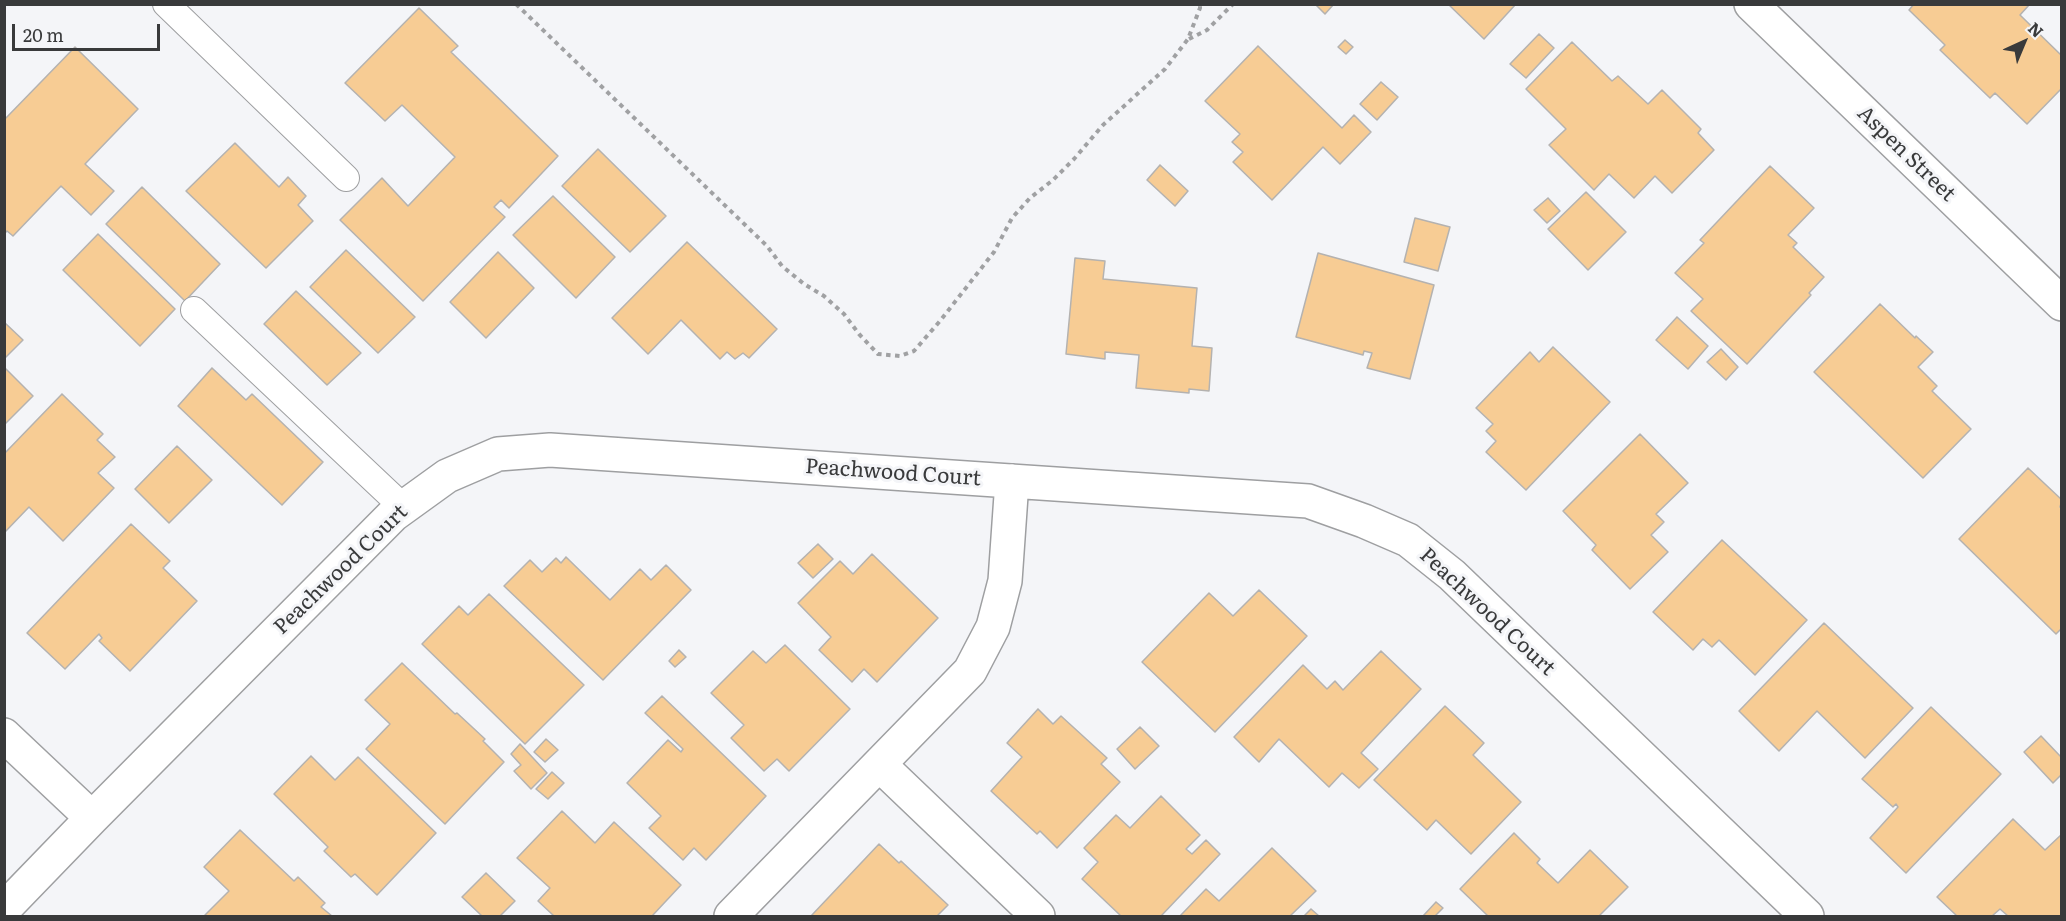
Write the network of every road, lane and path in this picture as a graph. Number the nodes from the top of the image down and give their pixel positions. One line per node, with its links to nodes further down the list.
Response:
1 (166, 4): 7 (lane)
2 (516, 4): 6 (path)
3 (1200, 4): 6 (path)
4 (1233, 4): 6 (path)
5 (1751, 4): 8 (street, Aspen Street)
6 (1188, 39)
7 (346, 178)
8 (2061, 304)
9 (194, 310): 11 (lane)
10 (1012, 481): 11 (street, Peachwood Court); 13 (street); 18 (street, Peachwood Court)
11 (404, 508): 14 (street, Peachwood Court)
12 (4, 735): 14 (street)
13 (880, 765): 16 (street); 17 (street)
14 (92, 818): 15 (street, Peachwood Court)
15 (4, 909)
16 (731, 916)
17 (1038, 916)
18 (1807, 916)

